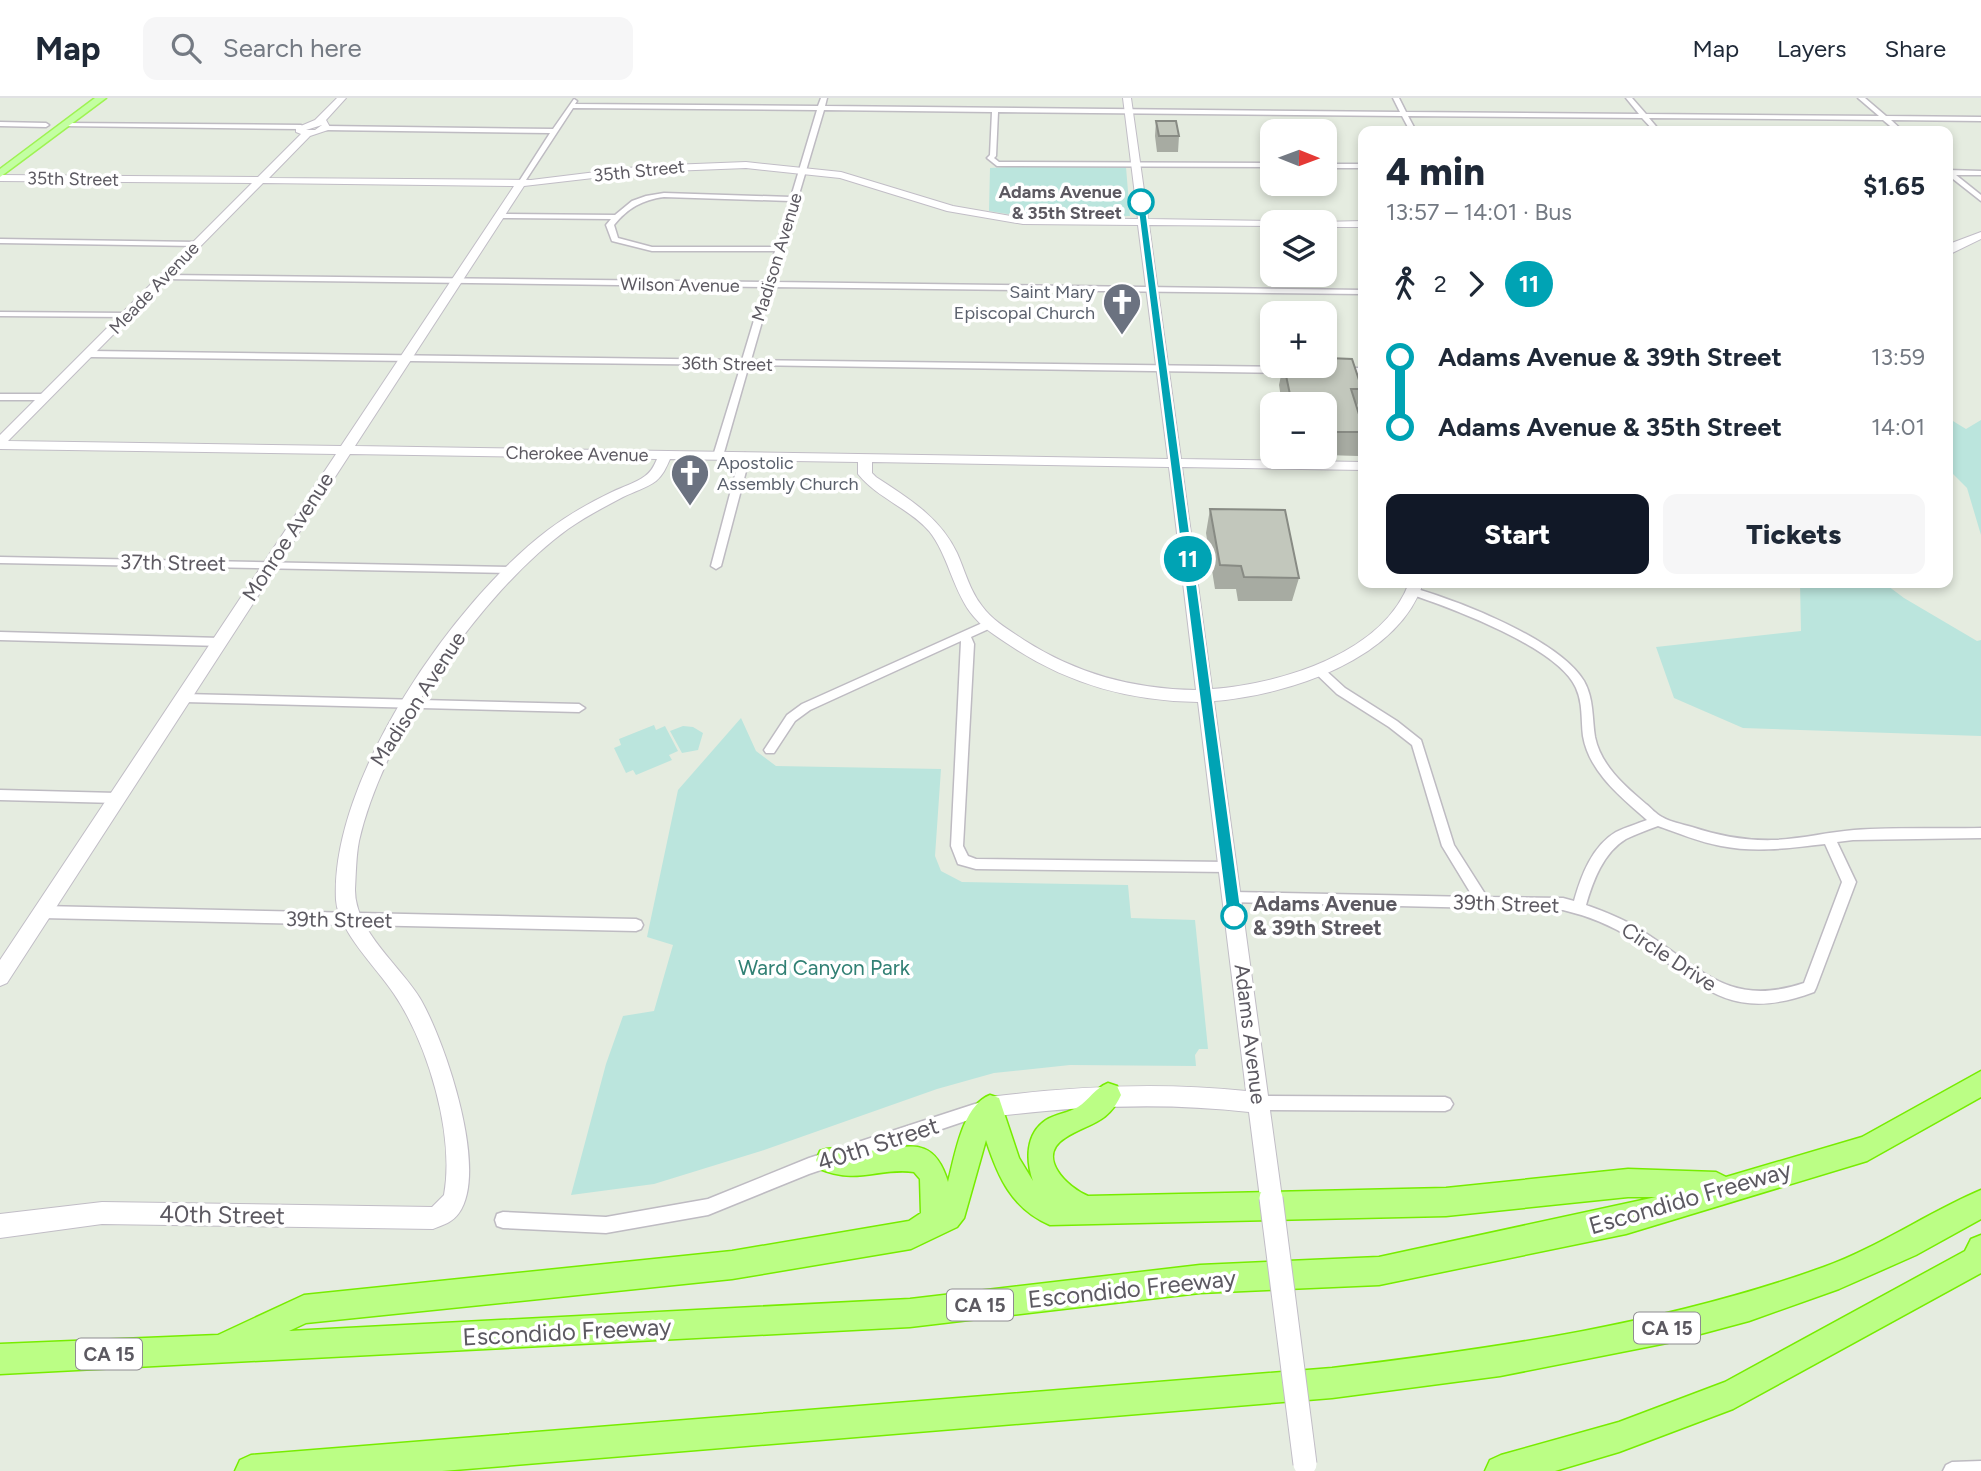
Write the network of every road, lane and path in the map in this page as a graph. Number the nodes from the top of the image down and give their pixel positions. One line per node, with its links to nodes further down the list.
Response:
1 (83, 98): 19 (main road)
2 (101, 98): 20 (main road)
3 (342, 98): 21 (street)
4 (576, 98): 10 (street, Monroe Avenue)
5 (824, 98): 11 (street, Madison Avenue)
6 (1127, 98): 13 (street, Adams Avenue)
7 (1396, 98): 14 (street)
8 (1629, 98): 15 (street)
9 (1861, 98): 16 (street)
10 (571, 106): 11 (street); 26 (street, Monroe Avenue)
11 (822, 107): 12 (street); 32 (street, Madison Avenue)
12 (995, 109): 13 (street); 28 (street)
13 (1129, 111): 14 (street); 28 (street, Adams Avenue)
14 (1404, 114): 15 (street); 22 (street)
15 (1644, 116): 16 (street); 23 (street)
16 (1885, 118): 17 (street); 24 (street)
17 (1981, 119)
18 (0, 124): 19 (street)
19 (47, 125): 27 (main road)
20 (65, 125): 25 (street); 35 (main road)
21 (322, 125): 25 (street); 26 (street)
22 (1410, 126)
23 (1653, 126)
24 (1894, 126)
25 (304, 130): 37 (street, Meade Avenue)
26 (555, 131): 38 (street, Monroe Avenue)
27 (0, 159)
28 (1136, 164): 29 (street); 43 (street, Adams Avenue)
29 (1260, 165)
30 (1337, 166): 31 (street)
31 (1358, 166)
32 (803, 169): 38 (street, 35th Street); 39 (street, Madison Avenue); 43 (street, 35th Street)
33 (1953, 172): 34 (street)
34 (1981, 173)
35 (0, 176): 37 (street, 35th Street)
36 (1953, 176): 40 (street)
37 (261, 180): 38 (street, 35th Street); 50 (street, Meade Avenue)
38 (521, 183): 41 (street, Monroe Avenue)
39 (794, 199): 42 (street); 52 (street, Madison Avenue)
40 (1981, 199)
41 (499, 216): 42 (street); 54 (street, Monroe Avenue)
42 (615, 217): 52 (street)
43 (1143, 222): 44 (street, 35th Street); 56 (street, Adams Avenue)
44 (1260, 223)
45 (1337, 224): 46 (street)
46 (1358, 224)
47 (1959, 232): 48 (street)
48 (1981, 234): 51 (street)
49 (0, 241): 50 (street)
50 (197, 244): 53 (street, Meade Avenue)
51 (1953, 246)
52 (779, 250): 55 (street, Madison Avenue)
53 (164, 277): 54 (street, Wilson Avenue); 59 (street, Meade Avenue)
54 (456, 282): 55 (street, Wilson Avenue); 61 (street, Monroe Avenue)
55 (768, 286): 56 (street, Wilson Avenue); 62 (street, Madison Avenue)
56 (1153, 289): 57 (street, Wilson Avenue); 63 (street, Adams Avenue)
57 (1358, 292)
58 (0, 314): 59 (street)
59 (128, 315): 60 (street, Meade Avenue)
60 (90, 354): 61 (street, 36th Street); 68 (street, Meade Avenue)
61 (404, 360): 62 (street, 36th Street); 70 (street, Monroe Avenue)
62 (744, 365): 63 (street, 36th Street); 72 (street, Madison Avenue)
63 (1163, 368): 64 (street, 36th Street); 75 (street, Adams Avenue)
64 (1260, 369)
65 (1337, 371): 66 (street)
66 (1358, 371)
67 (0, 397): 68 (street)
68 (45, 397): 69 (street, Meade Avenue)
69 (0, 444): 70 (street, Cherokee Avenue)
70 (345, 450): 71 (street, Cherokee Avenue); 78 (street, Monroe Avenue)
71 (665, 456): 72 (street, Cherokee Avenue); 80 (street, Madison Avenue)
72 (718, 456): 73 (street, Cherokee Avenue)
73 (745, 456): 74 (street, Cherokee Avenue); 79 (street)
74 (865, 458): 75 (street, Cherokee Avenue); 82 (street)
75 (1176, 464): 76 (street, Cherokee Avenue); 87 (street, Adams Avenue)
76 (1358, 466)
77 (0, 560): 78 (street, 37th Street)
78 (271, 565): 80 (street, 37th Street); 85 (street, Monroe Avenue)
79 (716, 566)
80 (513, 570): 89 (street, Madison Avenue)
81 (1415, 588): 86 (street); 94 (street)
82 (989, 624): 83 (street); 87 (street)
83 (965, 635): 91 (street); 97 (street)
84 (0, 636): 85 (street)
85 (221, 642): 88 (street, Monroe Avenue)
86 (1318, 670): 87 (street); 99 (street)
87 (1206, 695): 97 (street, Adams Avenue)
88 (184, 698): 89 (street); 93 (street, Monroe Avenue)
89 (411, 704): 90 (street); 102 (street, Madison Avenue)
90 (579, 708)
91 (770, 750)
92 (0, 795): 93 (street)
93 (117, 798): 101 (street, Monroe Avenue)
94 (1657, 821): 96 (street); 100 (street, 39th Street)
95 (1981, 833): 96 (street)
96 (1829, 839): 100 (street, Circle Drive)
97 (1228, 867): 98 (street, Adams Avenue)
98 (1232, 898): 99 (street, 39th Street); 107 (street, Adams Avenue)
99 (1483, 902): 100 (street, 39th Street)
100 (1578, 908)
101 (42, 912): 102 (street, 39th Street); 104 (street, Monroe Avenue)
102 (355, 920): 103 (street, 39th Street); 114 (street, Madison Avenue)
103 (636, 925)
104 (0, 976)
105 (1981, 1083): 111 (highway, Escondido Freeway / CA 15)
106 (1108, 1095): 107 (street, 40th Street); 109 (street, 40th Street); 113 (highway)
107 (1258, 1103): 108 (street); 121 (street, Adams Avenue, bridge)
108 (1445, 1104)
109 (990, 1107): 110 (street, 40th Street); 113 (highway); 116 (highway)
110 (829, 1160): 115 (street, 40th Street); 116 (highway)
111 (1732, 1187): 113 (highway); 119 (highway, Escondido Freeway / CA 15)
112 (1981, 1204): 122 (highway, CA 15)
113 (1087, 1210)
114 (445, 1214): 117 (street, 40th Street)
115 (503, 1220)
116 (933, 1224): 119 (highway)
117 (0, 1226)
118 (1981, 1249): 126 (highway)
119 (217, 1350): 120 (highway, Escondido Freeway / CA 15)
120 (0, 1359)
121 (1306, 1468)
122 (307, 1470): 125 (highway, CA 15)
123 (1952, 1470): 124 (street)
124 (1981, 1470)
125 (251, 1471)
126 (1501, 1471)

